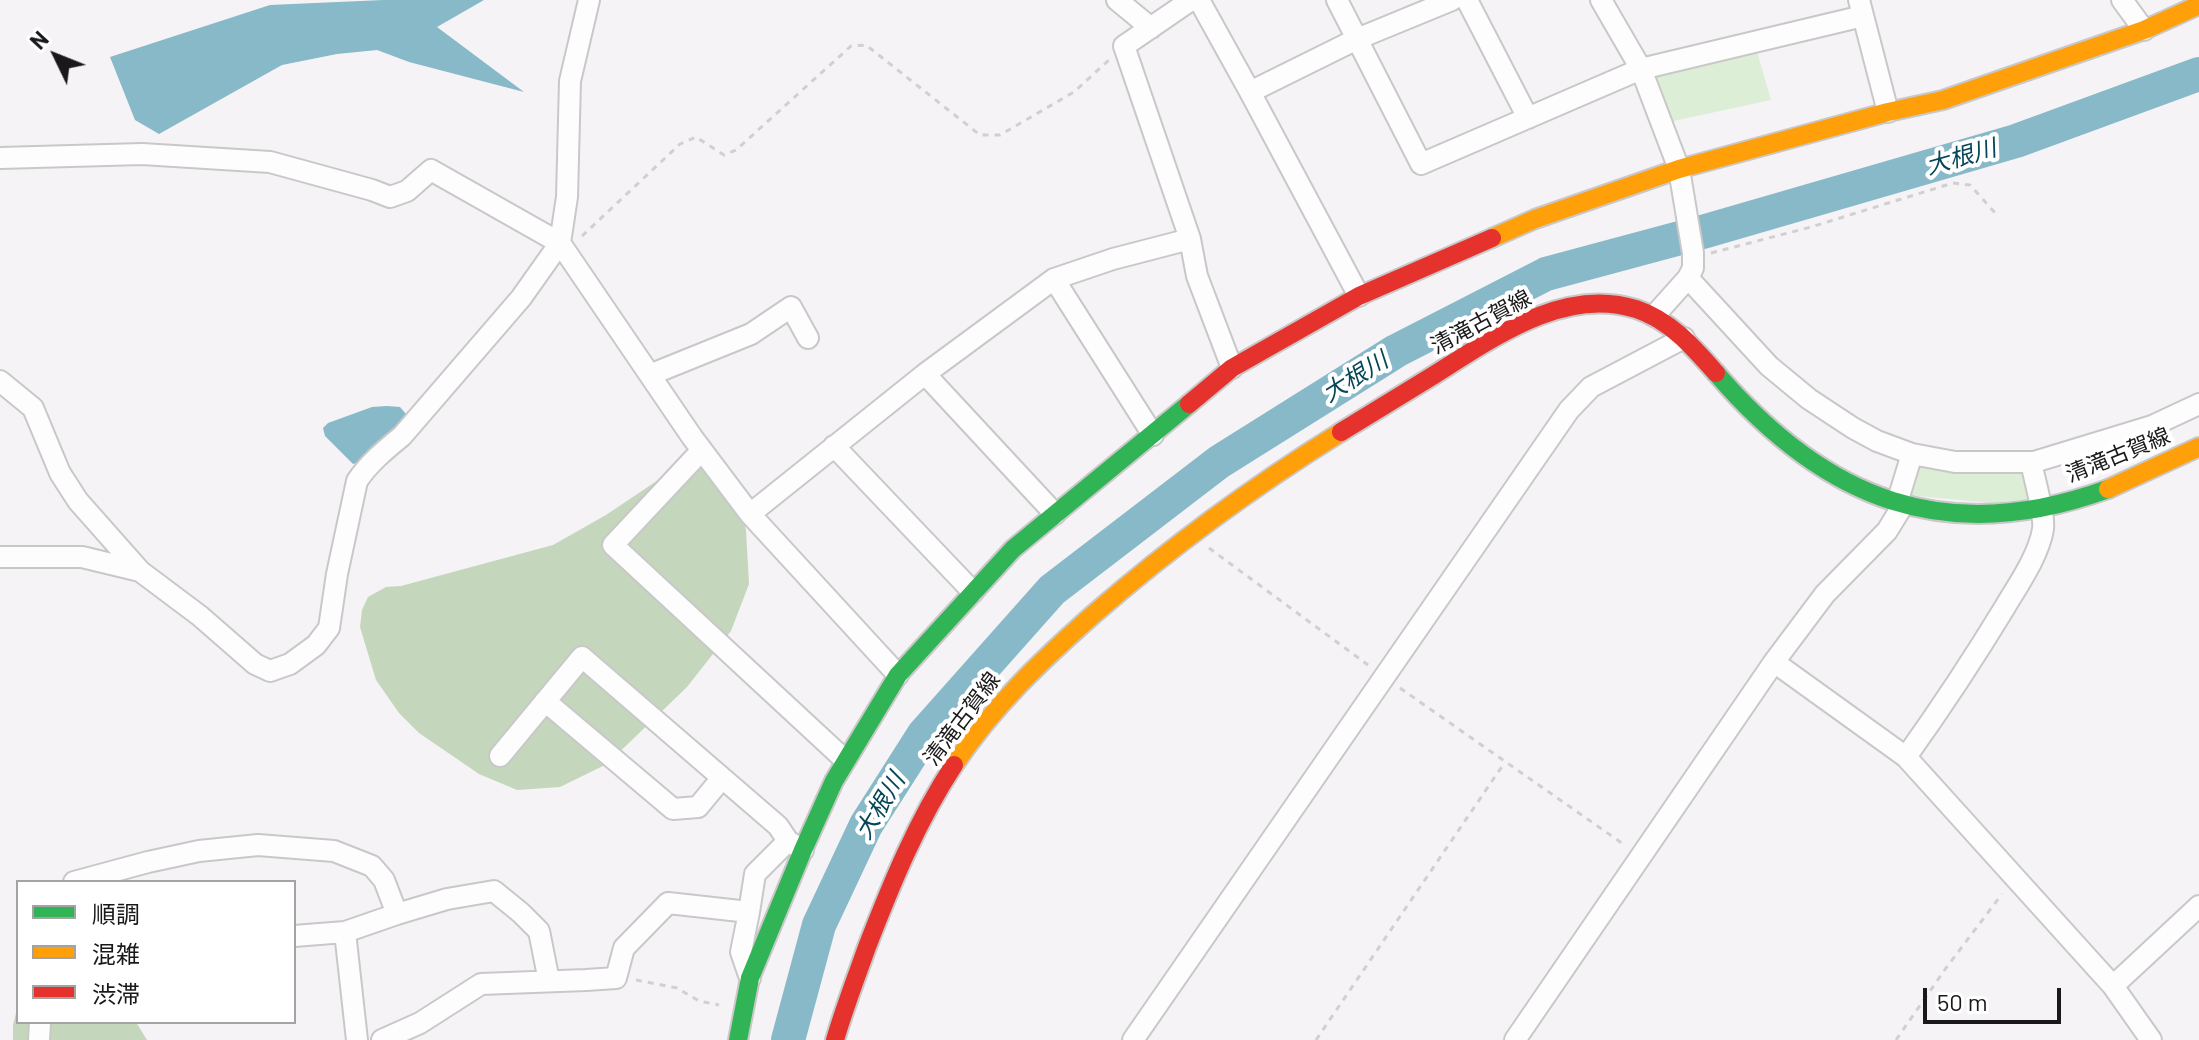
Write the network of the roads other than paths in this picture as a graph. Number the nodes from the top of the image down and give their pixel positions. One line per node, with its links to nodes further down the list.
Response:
1 (589, 0): 22 (street)
2 (1117, 0): 12 (street)
3 (1191, 0): 12 (street)
4 (1199, 0): 16 (street)
5 (1337, 0): 14 (street)
6 (1452, 0): 14 (street)
7 (1467, 0): 18 (street)
8 (1601, 0): 15 (street)
9 (2122, 0): 13 (street)
10 (2199, 5): 13 (street)
11 (1861, 8): 15 (street); 17 (street)
12 (1151, 28): 21 (street)
13 (2144, 30): 17 (street)
14 (1357, 39): 16 (street); 18 (street)
15 (1641, 69): 18 (street); 20 (street)
16 (1250, 92): 25 (street)
17 (1888, 112): 20 (street)
18 (1528, 118)
19 (0, 158): 22 (street)
20 (1679, 173): 23 (street); 25 (street)
21 (1190, 239): 24 (street); 29 (street)
22 (560, 243): 30 (street); 45 (street)
23 (1691, 264): 26 (street); 38 (street)
24 (1054, 279): 31 (street); 34 (street)
25 (1359, 296): 29 (street)
26 (1654, 316): 28 (street, 清滝古賀線); 67 (street, 清滝古賀線)
27 (808, 338): 30 (street)
28 (1684, 338): 40 (street, 清滝古賀線); 68 (street)
29 (1232, 368): 34 (street)
30 (652, 374): 37 (street)
31 (925, 374): 35 (street); 43 (street)
32 (0, 381): 45 (street)
33 (2199, 404): 39 (street)
34 (1153, 435): 43 (street)
35 (834, 446): 42 (street); 46 (street)
36 (2199, 447): 41 (street, 清滝古賀線)
37 (702, 450): 42 (street); 52 (street)
38 (1912, 454): 39 (street); 40 (street)
39 (2031, 462): 41 (street)
40 (1900, 504): 41 (street, 清滝古賀線); 47 (street)
41 (2040, 509): 51 (street)
42 (750, 514): 48 (street)
43 (1055, 514): 46 (street)
44 (0, 557): 45 (street)
45 (140, 571)
46 (973, 592): 48 (street)
47 (1774, 662): 51 (street); 69 (street)
48 (898, 675): 52 (street)
49 (545, 701): 50 (street); 53 (street); 53 (street)
50 (500, 756)
51 (1906, 757): 63 (street)
52 (845, 760): 54 (street)
53 (722, 778): 54 (street)
54 (795, 846): 57 (street); 61 (street)
55 (81, 880): 58 (street)
56 (2199, 906): 63 (street)
57 (749, 912): 61 (street); 62 (street)
58 (397, 914): 59 (street); 62 (street)
59 (345, 932): 60 (street); 64 (street)
60 (296, 936)
61 (750, 978): 66 (street)
62 (549, 981): 65 (street)
63 (2113, 986): 70 (street)
64 (357, 1040)
65 (382, 1040)
66 (738, 1040)
67 (835, 1040)
68 (1133, 1040)
69 (1515, 1040)
70 (2151, 1040)

